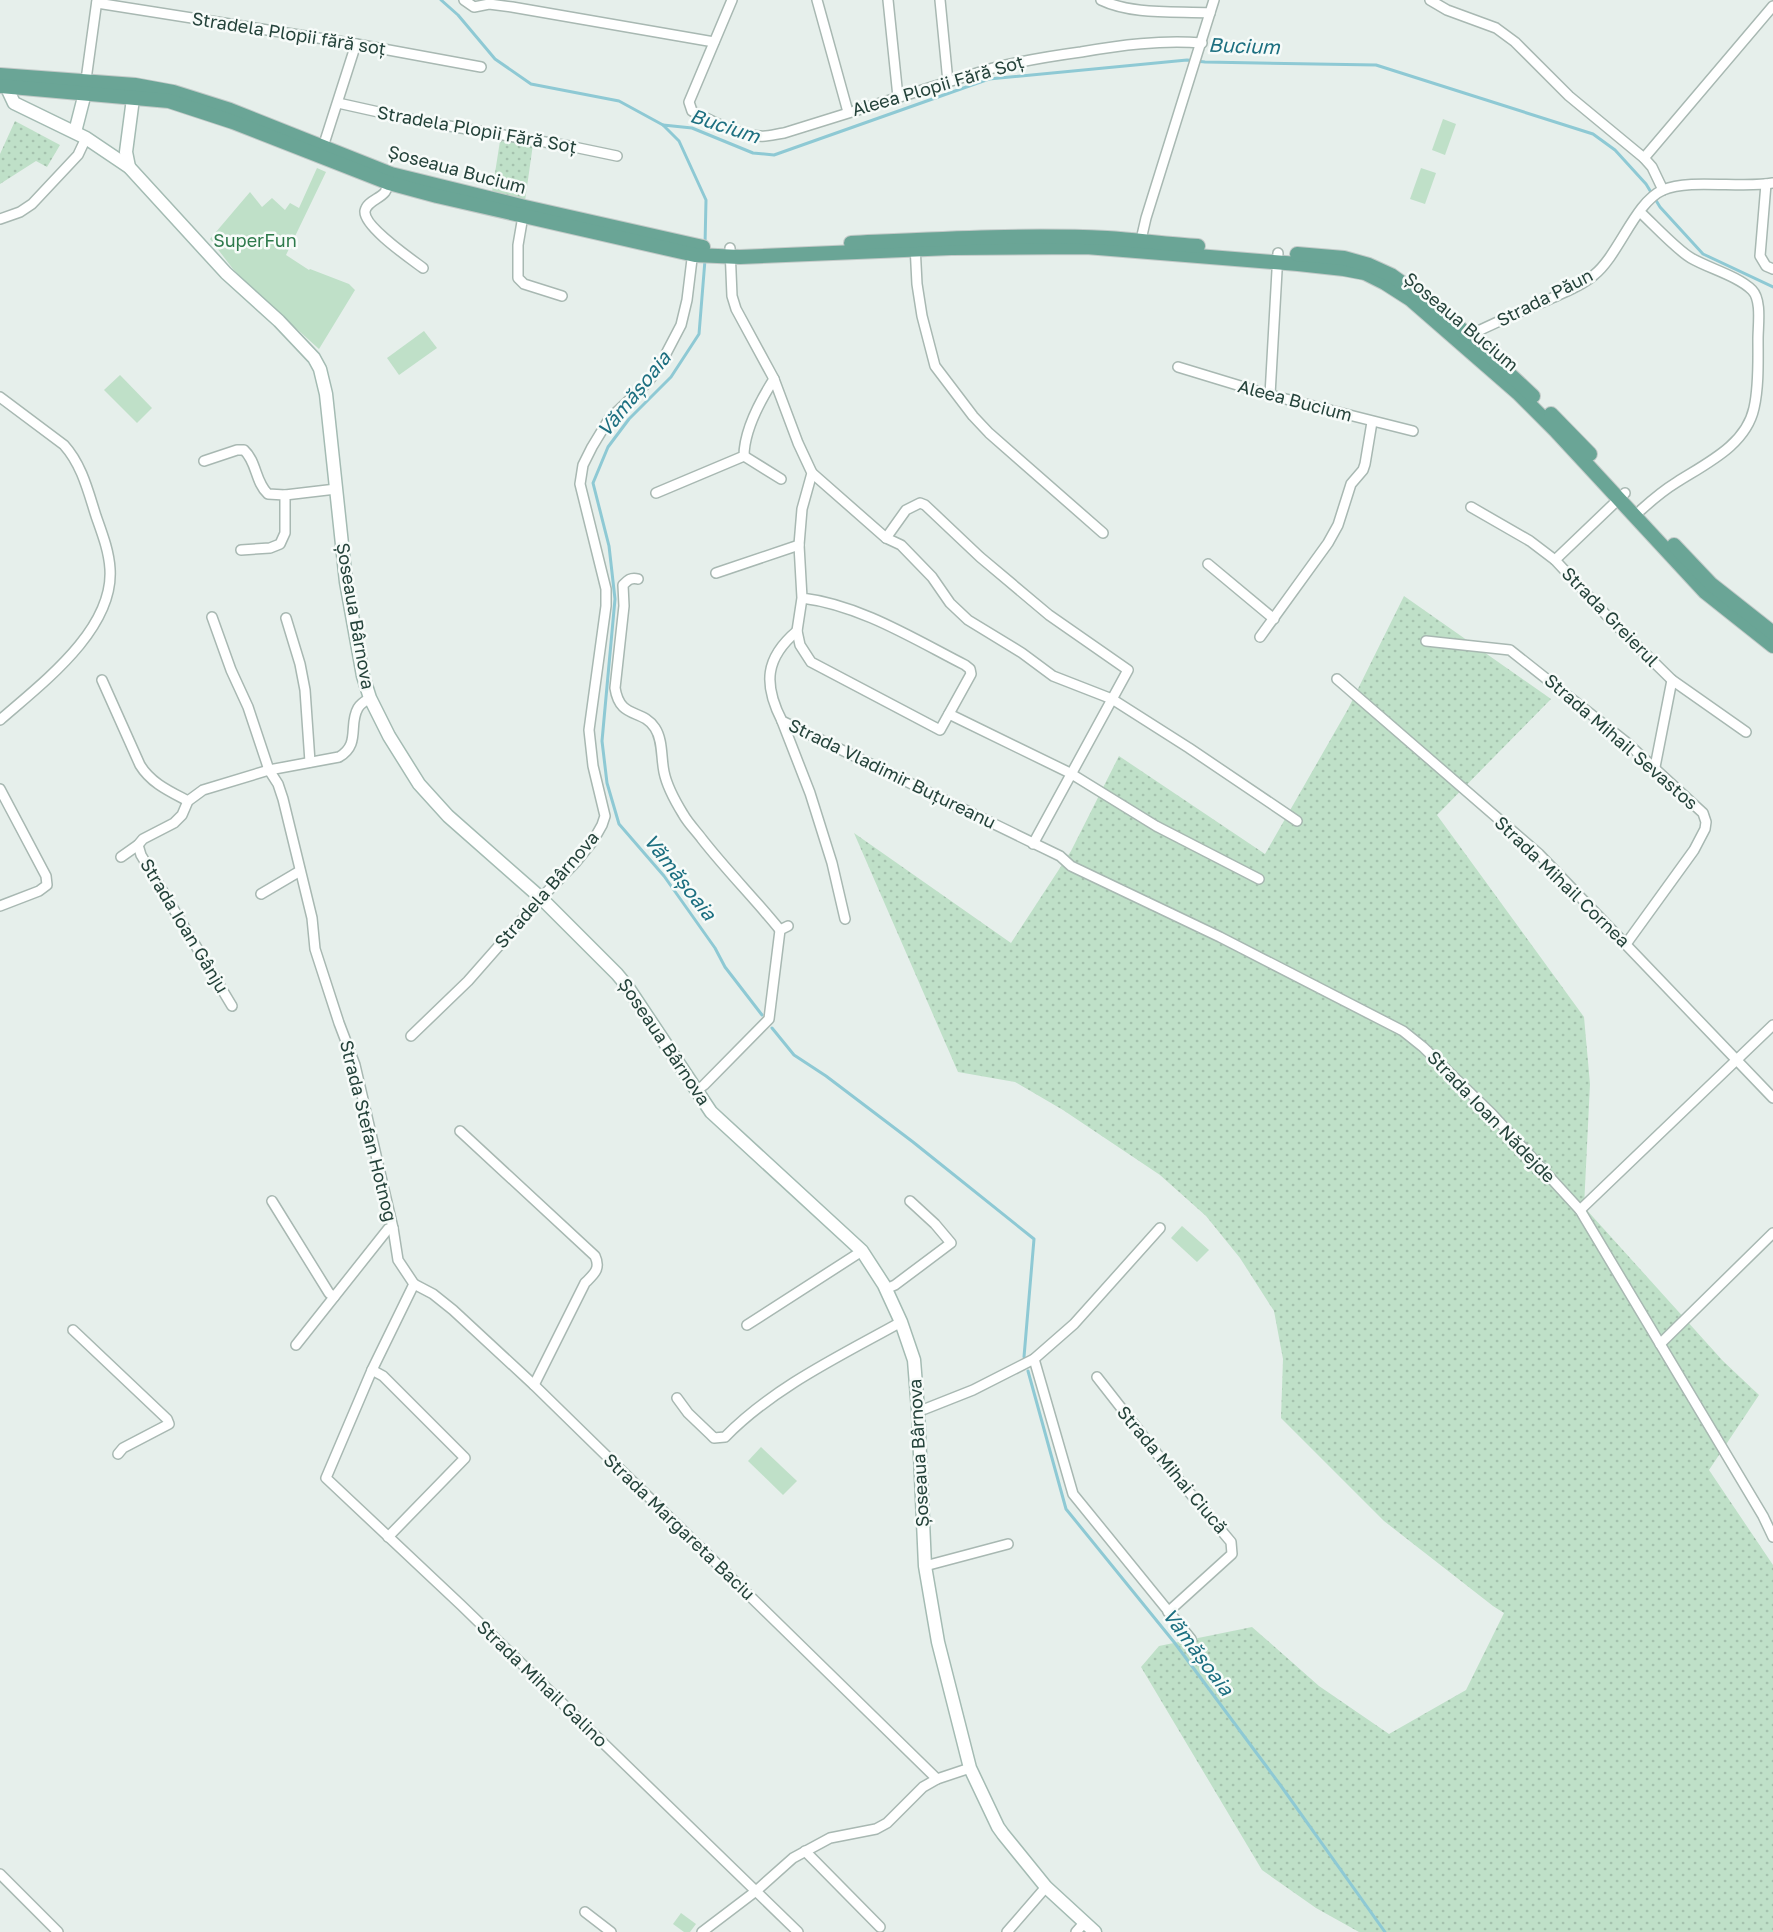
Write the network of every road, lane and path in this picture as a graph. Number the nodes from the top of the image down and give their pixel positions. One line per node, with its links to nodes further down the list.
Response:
1 (464, 0): 12 (street)
2 (732, 0): 12 (street)
3 (817, 0): 22 (street)
4 (888, 0): 20 (street)
5 (940, 0): 17 (street)
6 (1101, 0): 11 (street)
7 (1214, 0): 11 (street)
8 (1430, 0): 26 (street)
9 (97, 2): 14 (street, Stradela Plopii fără soț); 18 (street)
10 (1773, 6): 26 (street)
11 (1210, 13): 13 (street)
12 (714, 42): 22 (street, Aleea Plopii Fără Soț)
13 (1202, 43): 17 (street, Aleea Plopii Fără Soț); 35 (street)
14 (356, 44): 15 (street, Stradela Plopii fără soț); 21 (street, Stradela Plopii Fără Soț)
15 (481, 67)
16 (2, 82): 18 (main road, Șoseaua Bucium); 23 (main road, Șoseaua Bârnova)
17 (948, 82): 20 (street, Aleea Plopii Fără Soț)
18 (85, 87): 19 (main road, Șoseaua Bucium); 23 (main road)
19 (134, 91): 24 (main road, Șoseaua Bucium); 27 (main road)
20 (898, 97): 22 (street, Aleea Plopii Fără Soț)
21 (338, 104): 24 (street, Stradela Plopii Fără Soț); 25 (street, Stradela Plopii Fără Soț)
22 (848, 112)
23 (81, 135): 27 (main road, Șoseaua Bârnova); 33 (street)
24 (321, 151): 28 (main road, Șoseaua Bucium); 36 (main road, Șoseaua Bucium)
25 (617, 156)
26 (1644, 158): 30 (street)
27 (129, 167): 53 (main road, Șoseaua Bârnova)
28 (389, 183): 32 (main road, Șoseaua Bucium); 39 (street)
29 (1769, 183): 30 (street); 40 (street)
30 (1661, 191): 31 (street, Strada Păun)
31 (1640, 212): 42 (street, Strada Păun); 58 (street)
32 (523, 216): 36 (main road, Șoseaua Bucium); 41 (street)
33 (0, 219)
34 (915, 244): 35 (main road, Șoseaua Bucium); 37 (main road, Șoseaua Bucium); 59 (street)
35 (1140, 246): 38 (main road, Șoseaua Bucium)
36 (694, 250): 37 (main road, Șoseaua Bucium); 99 (street, Stradela Bârnova)
37 (726, 253): 44 (street)
38 (1278, 257): 42 (main road, Șoseaua Bucium); 45 (street)
39 (423, 268)
40 (1773, 269)
41 (562, 296)
42 (1467, 342): 56 (main road, Șoseaua Bucium)
43 (1178, 367): 45 (street, Aleea Bucium)
44 (774, 379): 49 (street); 51 (street)
45 (1270, 395): 47 (street, Aleea Bucium)
46 (0, 397): 82 (street)
47 (1372, 422): 48 (street, Aleea Bucium); 70 (street)
48 (1413, 431)
49 (744, 456): 52 (street); 54 (street)
50 (204, 461): 55 (street)
51 (812, 473): 60 (street); 61 (street)
52 (781, 480)
53 (336, 489): 55 (street); 79 (main road, Șoseaua Bârnova)
54 (656, 493)
55 (285, 495): 62 (street)
56 (1622, 496): 58 (main road, Șoseaua Bucium); 63 (street); 75 (main road, Șoseaua Bucium)
57 (1471, 507): 63 (street, Strada Greierul)
58 (1641, 510): 72 (main road, Șoseaua Bucium)
59 (1103, 533)
60 (886, 538): 80 (street); 80 (street)
61 (799, 545): 65 (street); 67 (street)
62 (241, 550)
63 (1555, 560): 78 (street, Strada Greierul)
64 (1208, 564): 70 (street)
65 (716, 573)
66 (638, 579): 107 (street)
67 (802, 598): 71 (street); 81 (street)
68 (212, 617): 87 (street, Strada Stefan Hotnog)
69 (286, 618): 85 (street)
70 (1274, 619): 73 (street)
71 (797, 631): 81 (street); 83 (street, Strada Vladimir Buțureanu)
72 (1773, 633)
73 (1260, 637)
74 (1426, 641): 86 (street, Strada Mihail Sevastos)
75 (1773, 646)
76 (1337, 679): 102 (street, Strada Mihail Cornea)
77 (102, 680): 90 (street)
78 (1672, 680): 84 (street, Strada Greierul); 86 (street)
79 (370, 698): 85 (street); 99 (main road, Șoseaua Bârnova)
80 (1112, 699): 88 (street); 91 (street)
81 (949, 714): 88 (street)
82 (0, 720)
83 (782, 721): 92 (street, Strada Vladimir Buțureanu); 101 (street)
84 (1746, 732)
85 (310, 762): 87 (street)
86 (1655, 767): 102 (street, Strada Mihail Sevastos)
87 (269, 770): 90 (street); 96 (street, Strada Stefan Hotnog)
88 (1070, 773): 92 (street); 97 (street)
89 (0, 789): 100 (street)
90 (188, 801): 93 (street)
91 (1297, 821)
92 (1033, 844): 94 (street, Strada Vladimir Buțureanu)
93 (138, 845): 95 (street); 103 (street, Strada Ioan Gânju)
94 (1060, 856): 112 (street, Strada Ioan Nădejde)
95 (121, 857)
96 (300, 872): 98 (street); 113 (street, Strada Stefan Hotnog)
97 (1259, 879)
98 (261, 894)
99 (541, 898): 105 (street, Stradela Bârnova); 107 (main road, Șoseaua Bârnova)
100 (0, 906)
101 (845, 919)
102 (1626, 944): 106 (street, Strada Mihail Cornea)
103 (232, 1006)
104 (1773, 1025): 106 (street)
105 (411, 1036)
106 (1736, 1059): 108 (street, Strada Mihail Cornea); 112 (street)
107 (696, 1090): 116 (main road, Șoseaua Bârnova)
108 (1773, 1098)
109 (460, 1131): 128 (street)
110 (272, 1201): 119 (street)
111 (910, 1201): 118 (street)
112 (1580, 1210): 124 (street, Strada Ioan Nădejde)
113 (393, 1228): 117 (street, Strada Stefan Hotnog); 119 (street)
114 (1160, 1228): 125 (street)
115 (1773, 1233): 124 (street)
116 (862, 1251): 118 (main road, Șoseaua Bârnova); 121 (street)
117 (414, 1284): 126 (street); 128 (street, Strada Margareta Baciu)
118 (886, 1289): 120 (main road, Șoseaua Bârnova)
119 (334, 1297): 123 (street)
120 (901, 1322): 129 (street); 130 (main road, Șoseaua Bârnova)
121 (747, 1325)
122 (73, 1330): 131 (street)
123 (296, 1344)
124 (1660, 1344): 133 (street, Strada Ioan Nădejde)
125 (1034, 1359): 130 (street); 136 (street)
126 (372, 1370): 132 (street, Strada Mihail Galino); 132 (street)
127 (1097, 1377): 136 (street, Strada Mihai Ciucă)
128 (534, 1385): 139 (street, Strada Margareta Baciu)
129 (677, 1398)
130 (918, 1410): 135 (main road, Șoseaua Bârnova)
131 (118, 1454)
132 (388, 1537): 143 (street, Strada Mihail Galino)
133 (1773, 1537)
134 (1008, 1544): 135 (street)
135 (926, 1566): 138 (main road, Șoseaua Bârnova)
136 (1168, 1612): 137 (street)
137 (1191, 1639)
138 (970, 1768): 139 (street); 142 (main road, Șoseaua Bârnova)
139 (937, 1779): 140 (street)
140 (805, 1851): 143 (street); 145 (street)
141 (0, 1874): 147 (street)
142 (1046, 1887): 146 (main road, Șoseaua Bârnova); 151 (street)
143 (756, 1891): 149 (street); 150 (street, Strada Mihail Galino)
144 (585, 1912): 148 (street)
145 (880, 1927)
146 (1080, 1928): 152 (main road, Șoseaua Bârnova)
147 (58, 1932)
148 (610, 1932)
149 (702, 1932)
150 (798, 1932)
151 (1006, 1932)
152 (1095, 1932)

